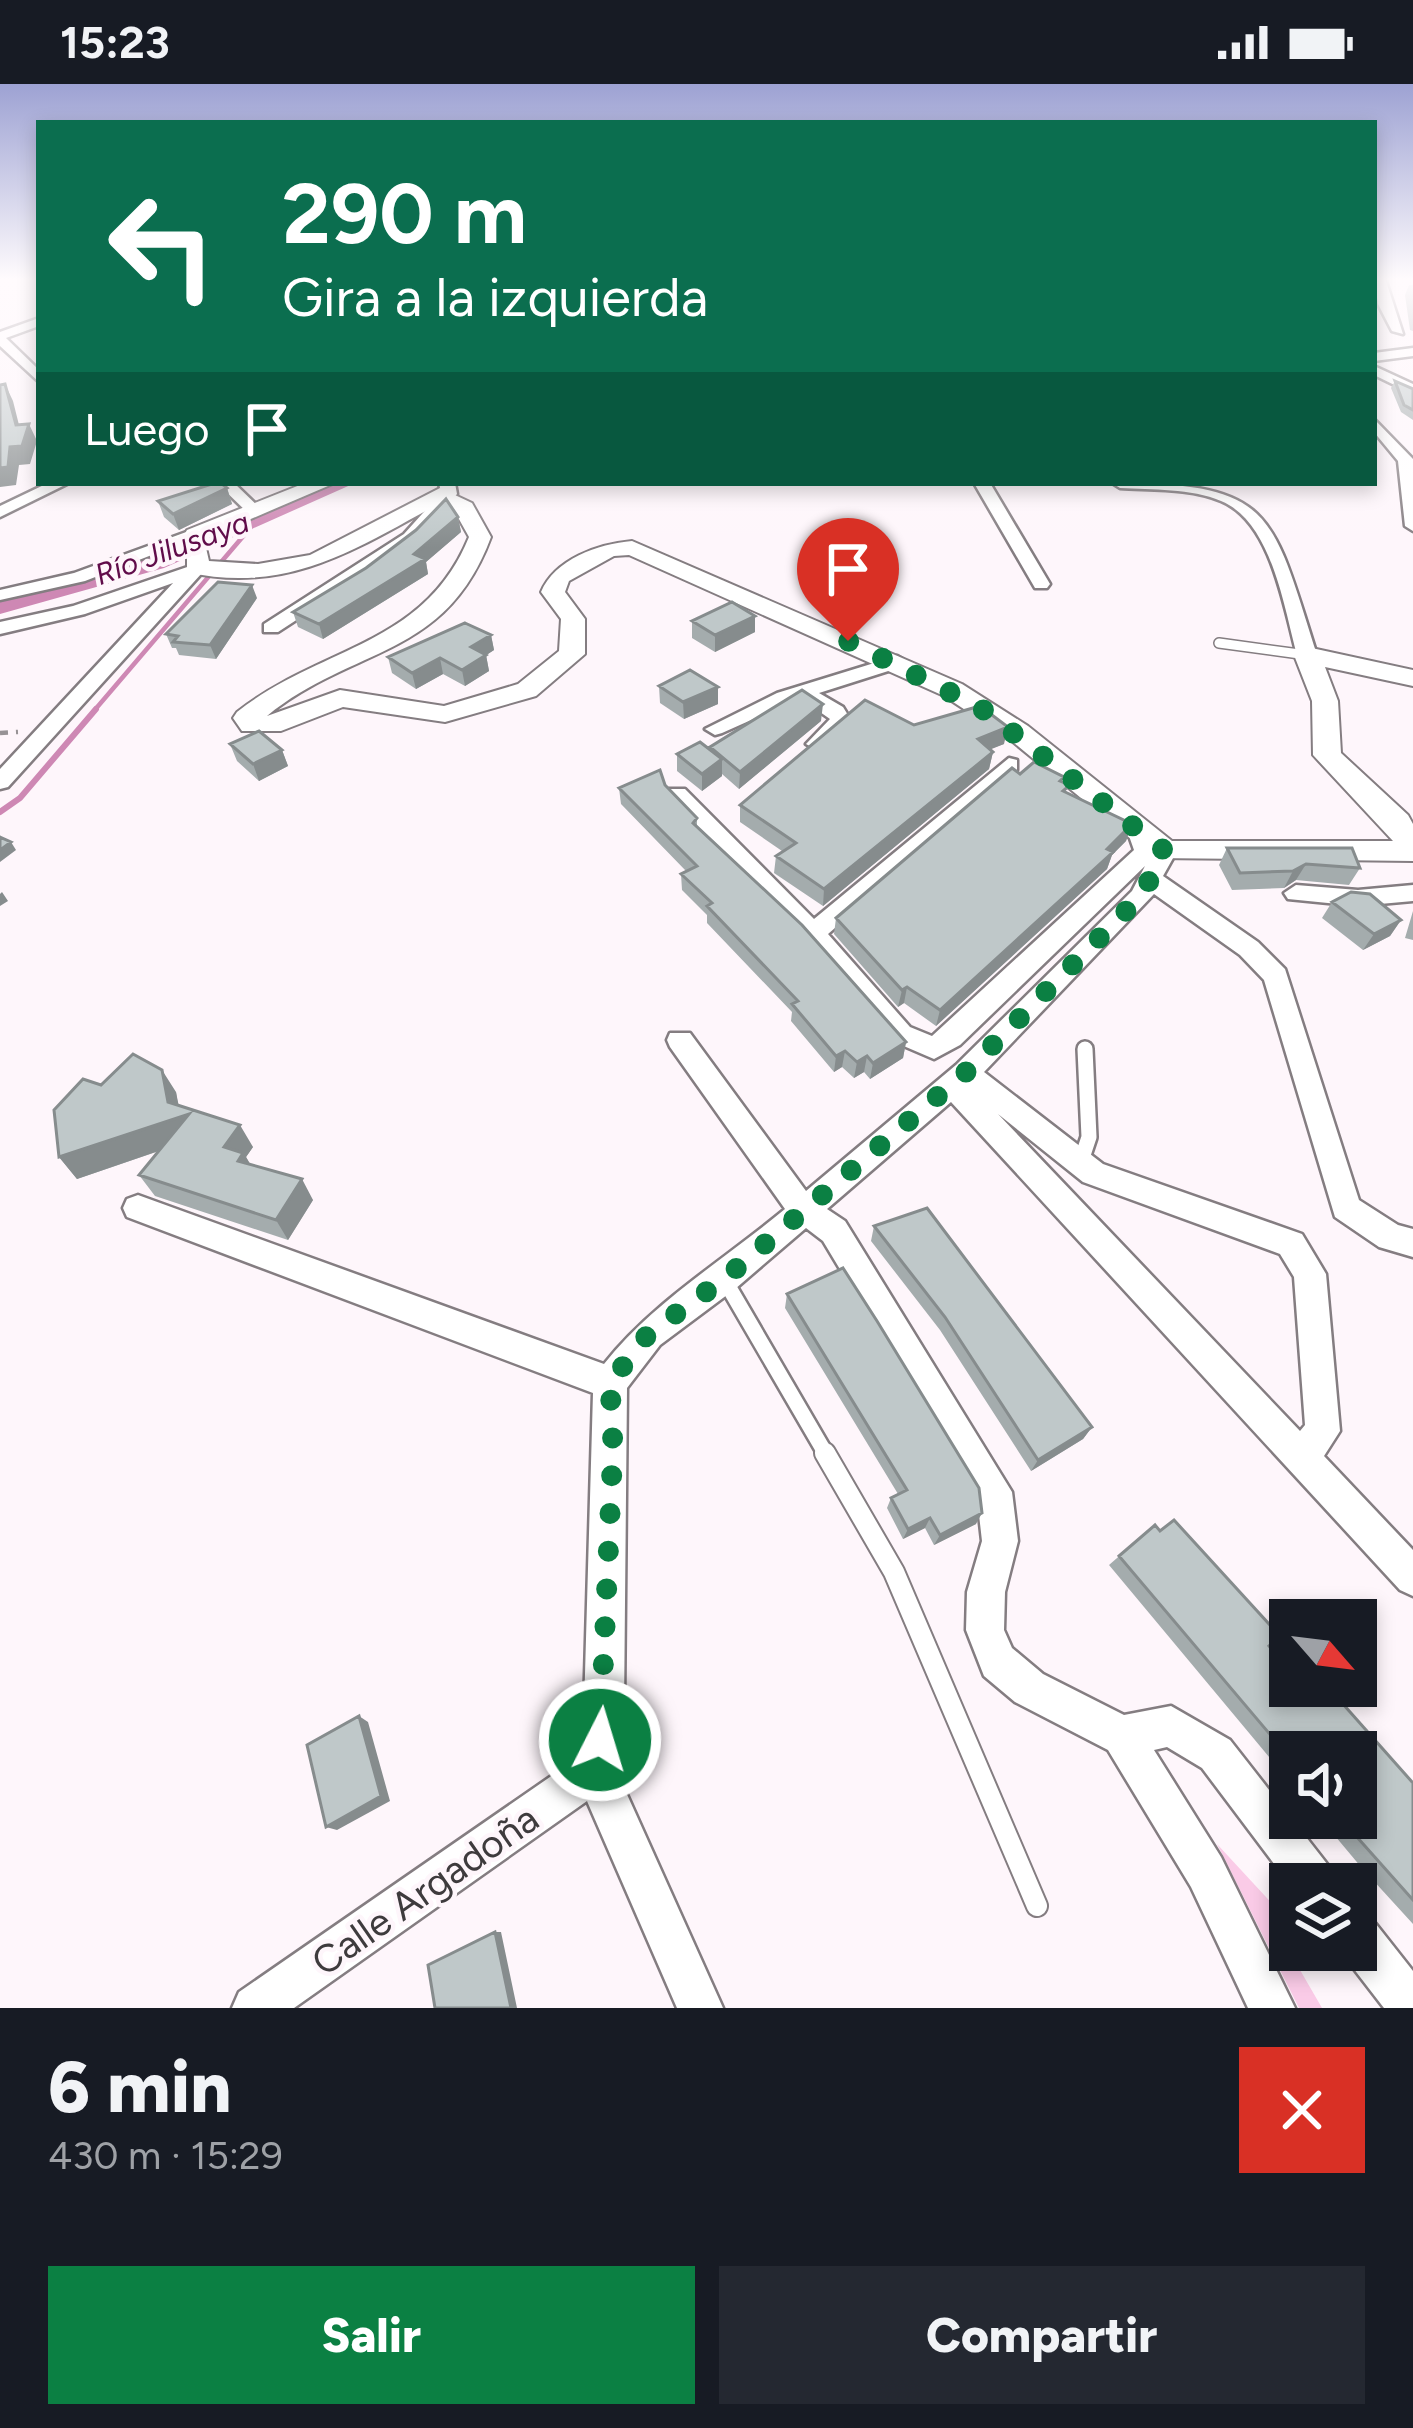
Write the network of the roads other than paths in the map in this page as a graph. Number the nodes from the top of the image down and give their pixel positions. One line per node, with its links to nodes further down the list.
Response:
1 (1377, 372): 2 (street)
2 (1413, 390)
3 (1377, 426): 12 (street)
4 (55, 486): 10 (street)
5 (228, 486): 11 (street)
6 (317, 486): 11 (street)
7 (984, 486): 14 (street)
8 (1142, 486): 19 (street)
9 (448, 489): 13 (street); 17 (street); 20 (street)
10 (0, 512)
11 (256, 512): 13 (street)
12 (1413, 526)
13 (202, 557): 15 (street); 16 (street); 26 (street)
14 (1041, 584)
15 (0, 595)
16 (0, 628)
17 (271, 628)
18 (1220, 643): 19 (lane)
19 (1307, 655): 21 (street); 28 (street)
20 (897, 662): 22 (street); 29 (street)
21 (1413, 678)
22 (804, 692): 23 (street); 24 (street)
23 (716, 729)
24 (799, 759)
25 (1009, 765): 32 (street)
26 (0, 782)
27 (677, 794): 32 (street)
28 (1413, 852): 29 (street)
29 (1153, 855): 32 (street); 35 (street); 40 (street)
30 (1296, 893): 31 (street)
31 (1413, 893)
32 (813, 933)
33 (680, 1040): 39 (street)
34 (1085, 1049): 37 (lane)
35 (959, 1079): 36 (street); 37 (street); 39 (street)
36 (1004, 1146): 37 (street); 43 (street)
37 (1080, 1164): 43 (street)
38 (138, 1208): 42 (street)
39 (802, 1209): 41 (street); 45 (street)
40 (1413, 1243)
41 (724, 1279): 42 (street); 48 (lane)
42 (610, 1383): 46 (street)
43 (1301, 1456): 44 (street)
44 (1413, 1576)
45 (1122, 1736): 47 (street); 52 (street)
46 (596, 1772): 50 (street, Calle Argadoña); 51 (street)
47 (1300, 1863)
48 (1037, 1906)
49 (1377, 1962): 53 (street)
50 (255, 2008)
51 (700, 2008)
52 (1272, 2008)
53 (1412, 2008)

